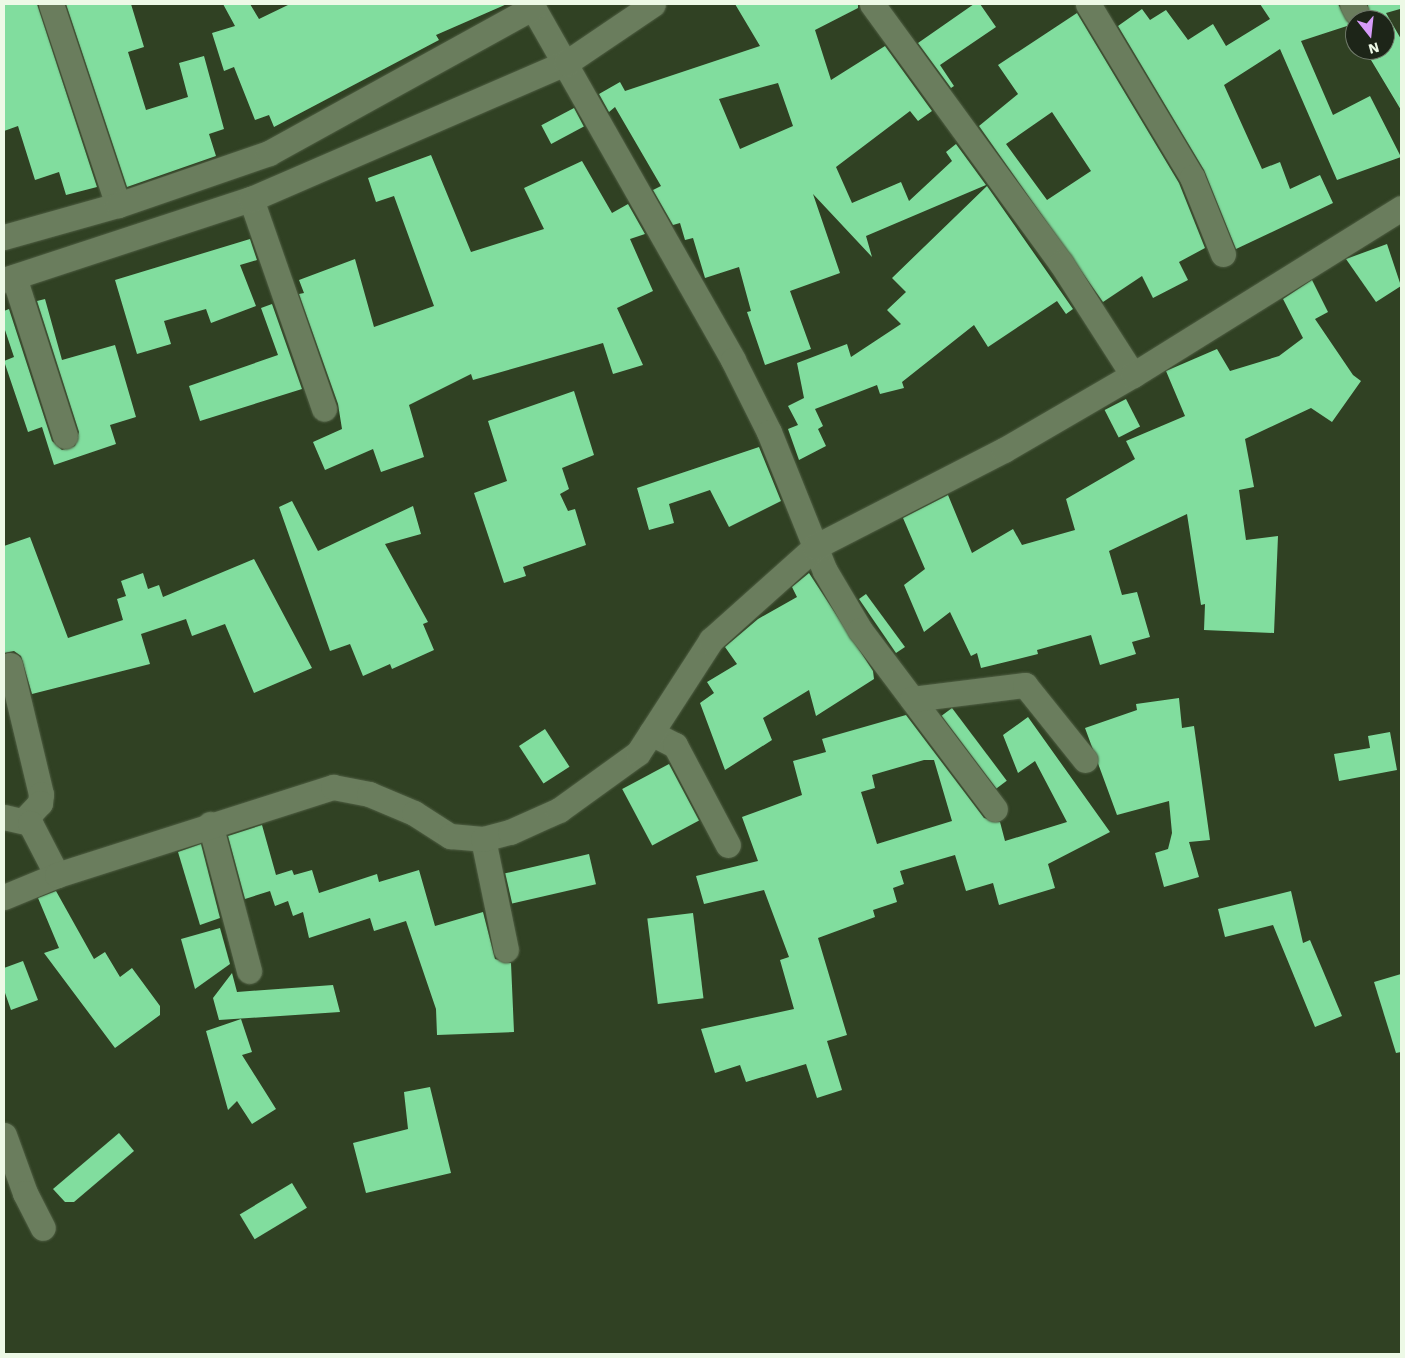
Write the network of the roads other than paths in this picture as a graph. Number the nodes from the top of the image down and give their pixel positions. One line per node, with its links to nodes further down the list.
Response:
1 (51, 4): 8 (street)
2 (653, 4): 6 (street)
3 (872, 4): 13 (street)
4 (1088, 4): 11 (street)
5 (532, 6): 6 (street); 8 (street)
6 (566, 63): 7 (street); 16 (street)
7 (251, 198): 12 (street); 14 (street)
8 (118, 205): 10 (street)
9 (1401, 208): 13 (street)
10 (4, 237)
11 (1223, 254)
12 (9, 279): 15 (street)
13 (1133, 375): 16 (street)
14 (324, 409)
15 (65, 436)
16 (814, 547): 18 (street); 19 (street)
17 (10, 665): 22 (street)
18 (912, 699): 20 (street); 21 (street)
19 (651, 733): 24 (street); 25 (street)
20 (1084, 760)
21 (995, 809)
22 (14, 819): 26 (street)
23 (210, 824): 24 (street); 26 (street); 29 (street)
24 (483, 839): 28 (street)
25 (728, 845)
26 (57, 875): 27 (street)
27 (4, 897)
28 (506, 950)
29 (249, 971)
30 (4, 1135): 31 (street)
31 (43, 1228)

